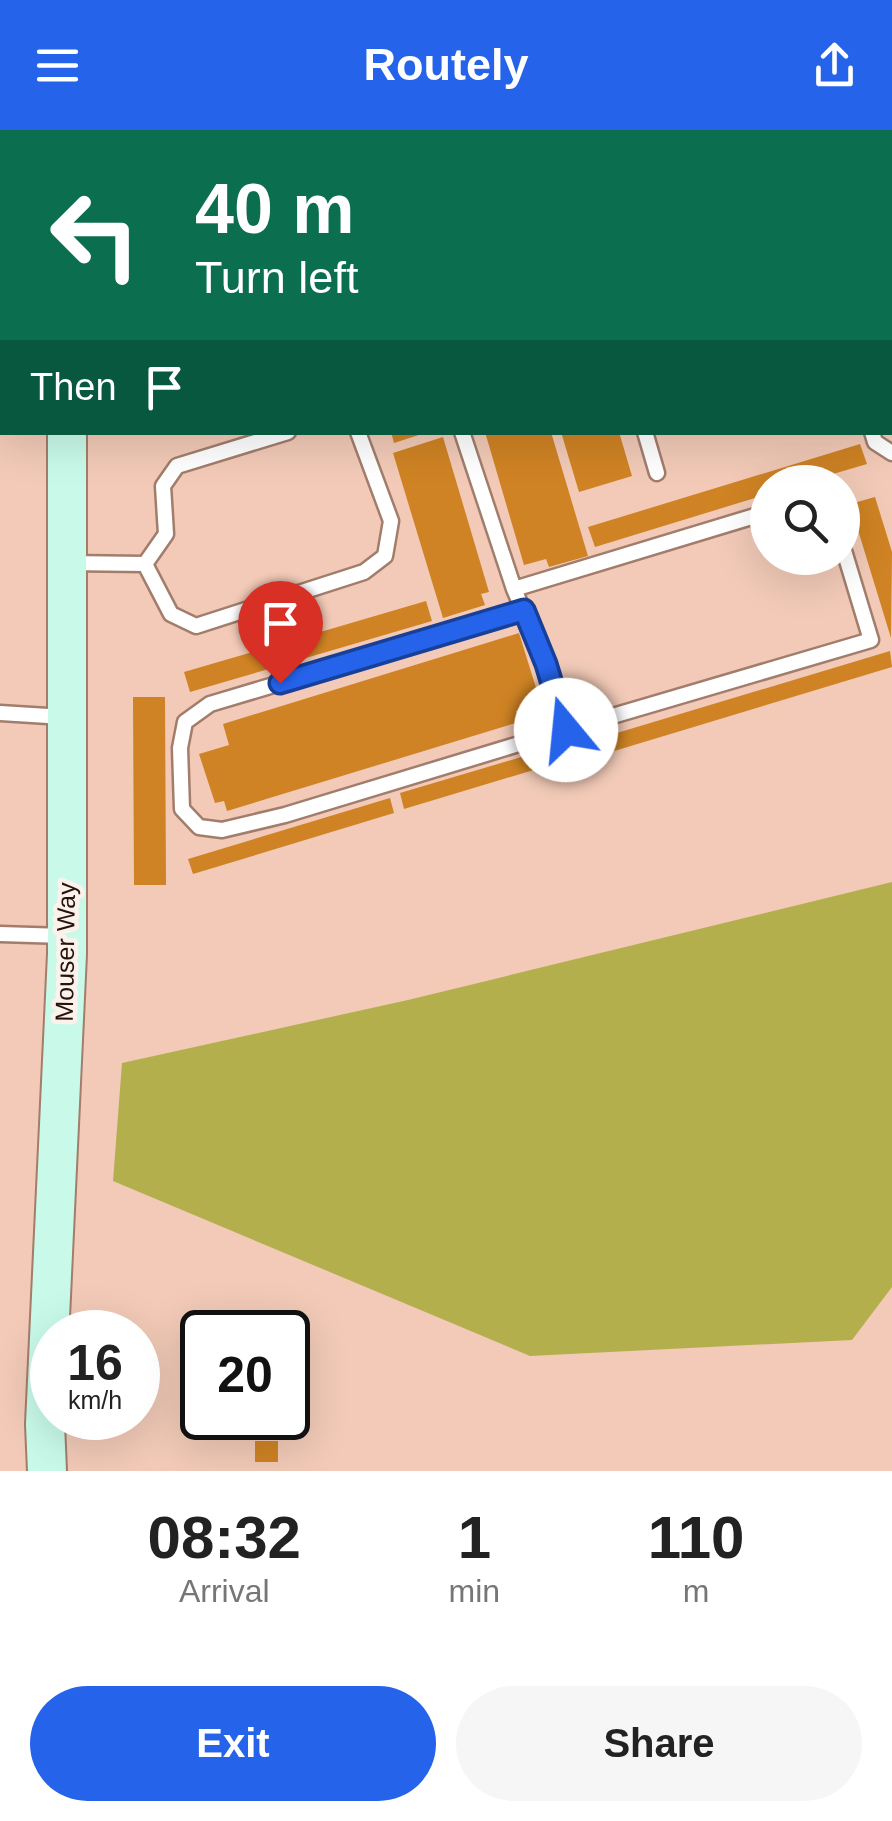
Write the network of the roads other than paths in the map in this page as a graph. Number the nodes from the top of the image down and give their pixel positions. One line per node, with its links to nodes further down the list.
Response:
1 (66, 435): 10 (street, Mouser Way)
2 (278, 435): 11 (lane)
3 (359, 435): 11 (lane)
4 (463, 435): 13 (lane)
5 (646, 435): 8 (lane)
6 (873, 435): 7 (lane)
7 (892, 453)
8 (657, 474)
9 (750, 517): 13 (lane)
10 (66, 563): 11 (lane); 16 (street, Mouser Way)
11 (145, 564)
12 (851, 575): 17 (lane)
13 (514, 589): 14 (lane)
14 (524, 610): 17 (lane); 17 (lane)
15 (0, 713): 16 (lane)
16 (67, 717): 19 (street, Mouser Way)
17 (566, 730)
18 (0, 934): 19 (lane)
19 (66, 936): 20 (street, Mouser Way)
20 (46, 1471)

